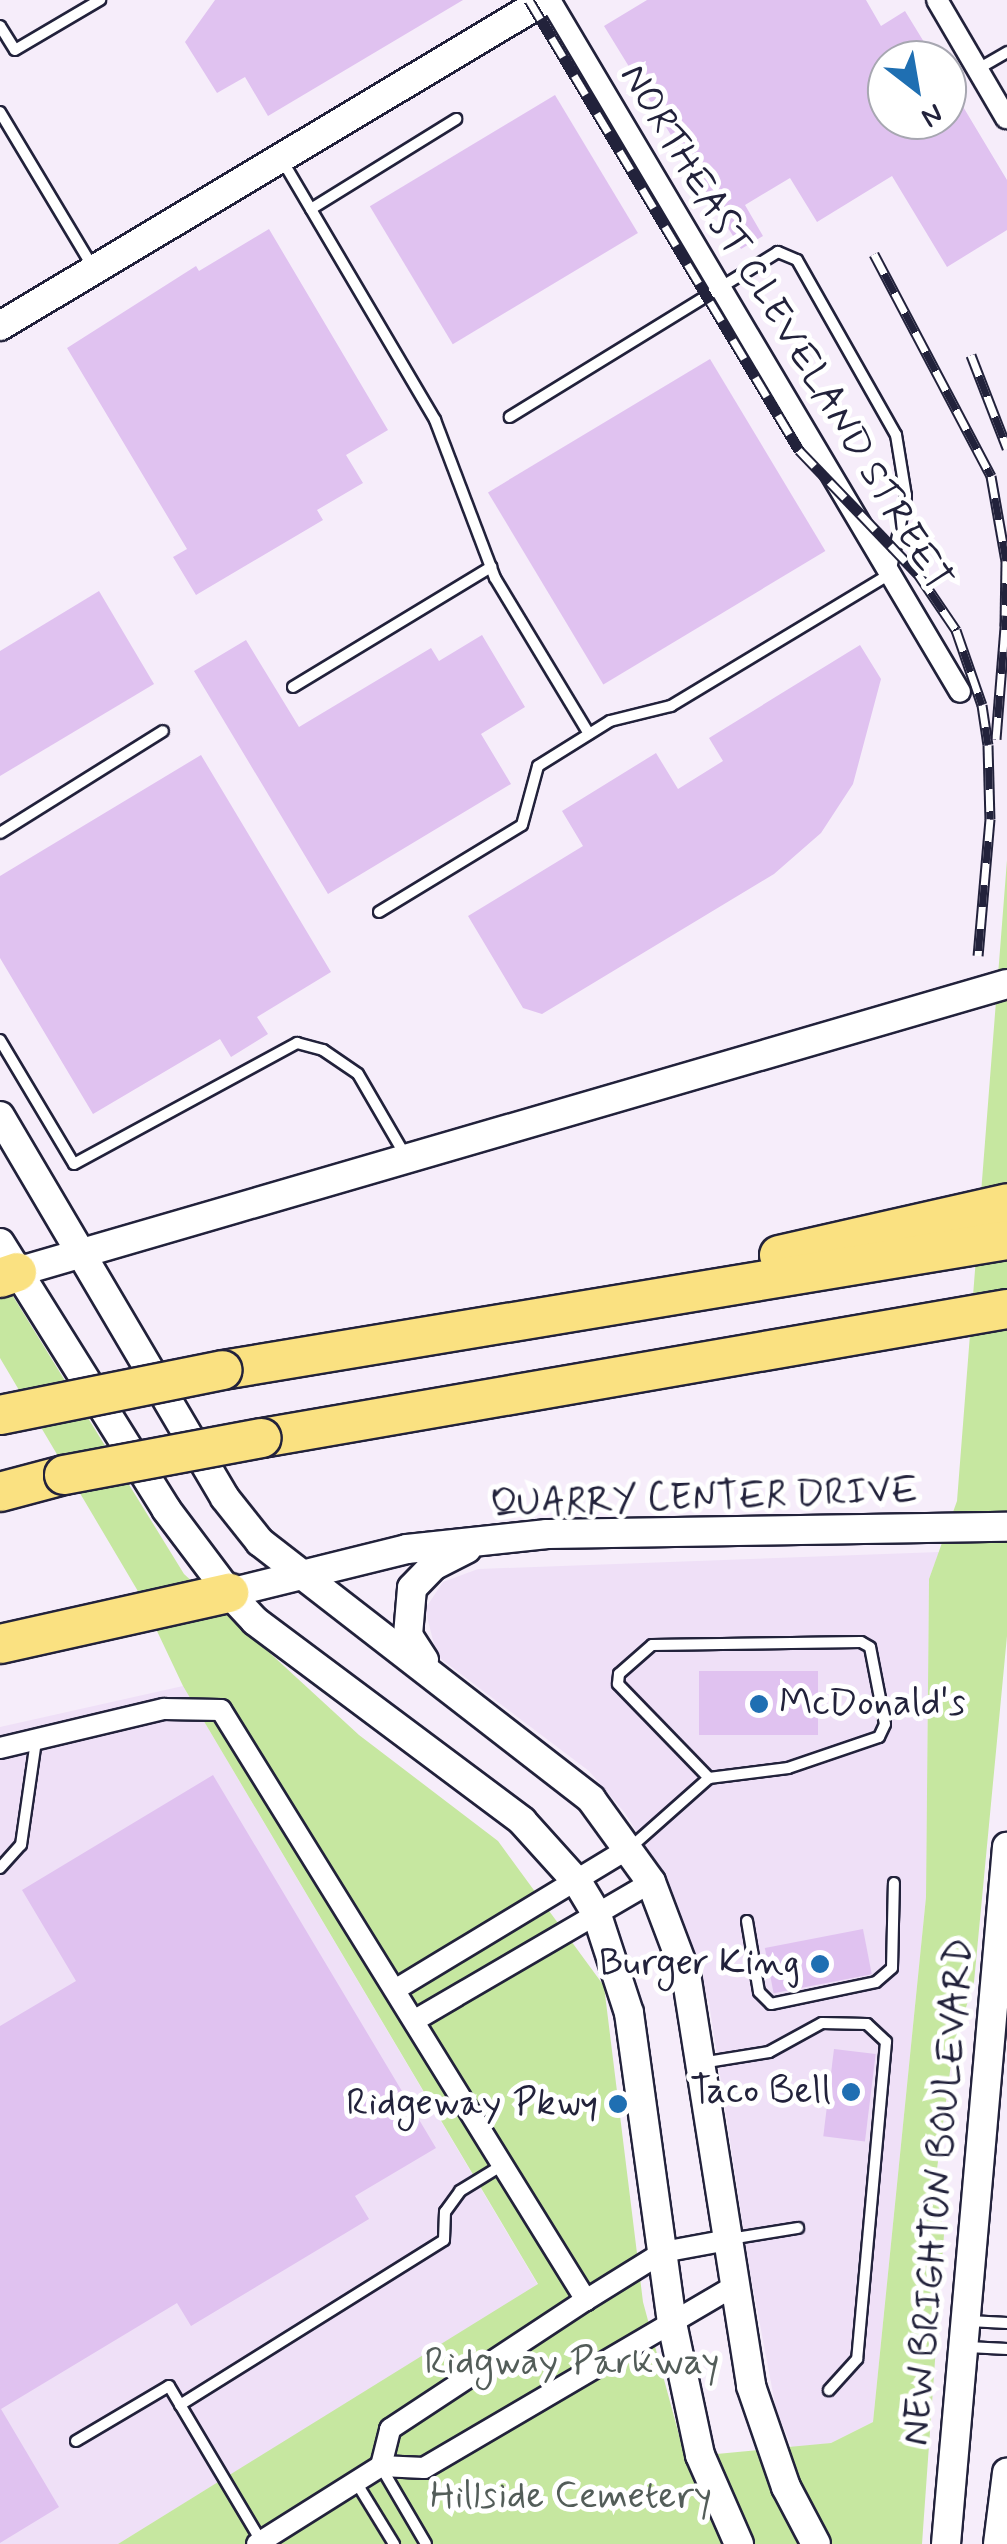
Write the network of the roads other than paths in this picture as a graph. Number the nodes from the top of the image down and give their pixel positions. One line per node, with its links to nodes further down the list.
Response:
1 (100, 0): 4 (lane)
2 (547, 0): 10 (main road); 13 (street, NORTHEAST CLEVELAND STREET)
3 (937, 0): 6 (street)
4 (0, 26)
5 (1007, 52): 6 (lane)
6 (977, 70): 8 (street)
7 (0, 112): 12 (lane)
8 (1006, 118)
9 (456, 119): 11 (lane)
10 (280, 158): 11 (lane); 12 (main road)
11 (311, 209): 16 (lane)
12 (95, 270): 14 (main road)
13 (722, 290): 15 (lane); 17 (street, NORTHEAST CLEVELAND STREET); 17 (lane)
14 (0, 326)
15 (510, 417)
16 (492, 567): 18 (lane); 21 (lane)
17 (890, 574): 19 (street, NORTHEAST CLEVELAND STREET); 21 (lane)
18 (293, 686)
19 (960, 692)
20 (164, 732): 22 (lane)
21 (589, 734): 23 (lane)
22 (0, 833)
23 (380, 912)
24 (1007, 984): 27 (main road)
25 (0, 1040): 27 (lane)
26 (0, 1116): 31 (main road)
27 (405, 1155): 31 (main road)
28 (1007, 1202): 30 (highway)
29 (1007, 1240): 30 (highway)
30 (896, 1243): 34 (highway, bridge)
31 (83, 1250): 32 (main road); 38 (main road)
32 (6, 1264): 39 (main road)
33 (1007, 1309): 35 (highway, bridge)
34 (0, 1415)
35 (0, 1492)
36 (1007, 1527): 37 (main road, QUARRY CENTER DRIVE)
37 (484, 1540): 38 (main road, QUARRY CENTER DRIVE); 41 (main road)
38 (302, 1576): 39 (main road, QUARRY CENTER DRIVE); 41 (main road)
39 (230, 1594): 40 (highway); 49 (main road)
40 (0, 1644)
41 (432, 1674): 45 (main road)
42 (36, 1740): 43 (street); 47 (lane); 53 (street)
43 (0, 1748)
44 (709, 1778): 44 (lane); 45 (lane)
45 (631, 1847): 48 (main road); 49 (street)
46 (1007, 1847): 64 (main road, NEW BRIGHTON BOULEVARD)
47 (0, 1868)
48 (651, 1882): 51 (street); 55 (main road)
49 (578, 1883): 51 (main road); 53 (street)
50 (894, 1884): 52 (lane)
51 (597, 1915): 54 (street); 59 (main road)
52 (747, 1922)
53 (398, 1988): 54 (street)
54 (417, 2020): 56 (street)
55 (701, 2063): 58 (main road); 66 (lane)
56 (504, 2164): 61 (street); 67 (lane)
57 (798, 2228): 58 (lane)
58 (728, 2240): 59 (street); 60 (main road)
59 (664, 2252): 61 (street); 62 (main road)
60 (734, 2287): 62 (street); 77 (main road)
61 (586, 2300): 69 (street)
62 (672, 2322): 69 (street); 76 (main road)
63 (1007, 2323): 64 (lane)
64 (968, 2334): 65 (lane); 78 (main road, NEW BRIGHTON BOULEVARD)
65 (1007, 2349)
66 (829, 2390)
67 (180, 2405): 68 (lane); 73 (lane)
68 (76, 2441)
69 (380, 2466): 71 (street); 75 (lane)
70 (1007, 2473): 79 (main road)
71 (356, 2481): 73 (street); 74 (lane)
72 (1007, 2534): 79 (lane)
73 (259, 2543)
74 (394, 2544)
75 (426, 2544)
76 (739, 2544)
77 (816, 2544)
78 (946, 2544)
79 (1000, 2544)

